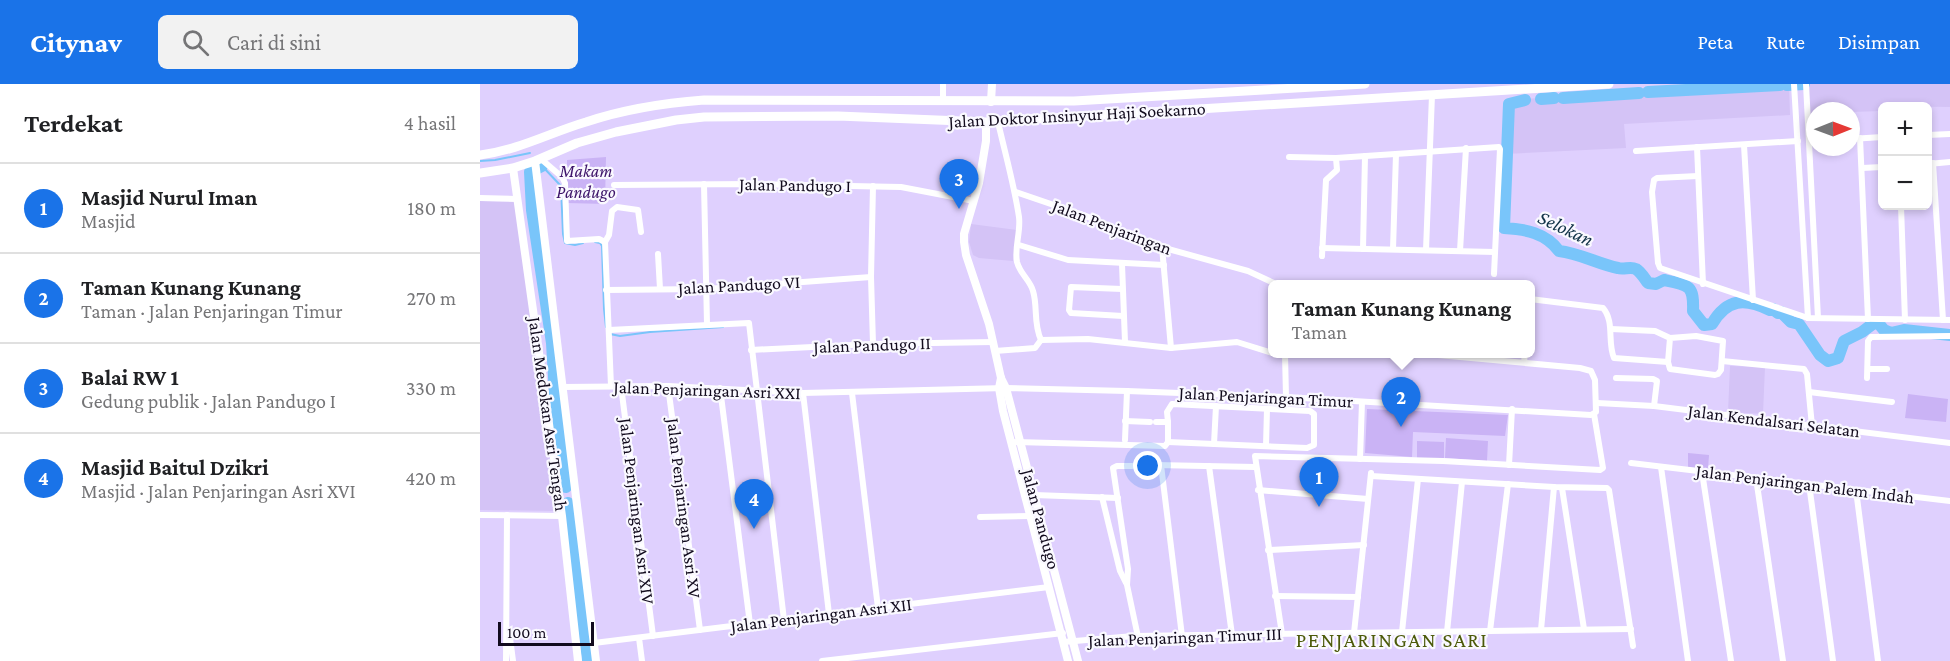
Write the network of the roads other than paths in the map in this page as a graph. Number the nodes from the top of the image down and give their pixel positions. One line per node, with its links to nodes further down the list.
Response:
1 (943, 84): 16 (street)
2 (992, 84): 17 (street)
3 (1365, 84): 9 (main road, Jalan Doktor Insinyur Haji Soekarno)
4 (1609, 84): 8 (main road, Jalan Doktor Insinyur Haji Soekarno)
5 (1795, 86): 12 (street)
6 (1807, 86): 11 (street)
7 (1502, 87): 8 (main road, Jalan Doktor Insinyur Haji Soekarno); 10 (main road, Jalan Doktor Insinyur Haji Soekarno)
8 (1520, 87)
9 (1177, 95): 13 (main road, Jalan Doktor Insinyur Haji Soekarno); 19 (main road)
10 (1432, 95): 19 (main road, Jalan Doktor Insinyur Haji Soekarno); 33 (street)
11 (1807, 95): 12 (street); 18 (street)
12 (1795, 96): 29 (street)
13 (1153, 97): 17 (main road, Jalan Doktor Insinyur Haji Soekarno); 20 (main road)
14 (790, 99): 15 (main road, Jalan Doktor Insinyur Haji Soekarno); 21 (main road); 36 (main road, Jalan Doktor Insinyur Haji Soekarno)
15 (816, 99): 16 (main road, Jalan Doktor Insinyur Haji Soekarno); 22 (main road)
16 (943, 100): 17 (main road, Jalan Doktor Insinyur Haji Soekarno)
17 (991, 102)
18 (1808, 102)
19 (1178, 110): 20 (main road, Jalan Doktor Insinyur Haji Soekarno)
20 (1154, 112): 24 (main road, Jalan Doktor Insinyur Haji Soekarno)
21 (791, 116): 22 (main road, Jalan Doktor Insinyur Haji Soekarno); 43 (main road, Jalan Doktor Insinyur Haji Soekarno)
22 (817, 116): 23 (main road, Jalan Doktor Insinyur Haji Soekarno)
23 (986, 122): 24 (main road, Jalan Doktor Insinyur Haji Soekarno); 56 (street, Jalan Pandugo)
24 (998, 122): 53 (street)
25 (1950, 134): 26 (street)
26 (1932, 135)
27 (1878, 137): 28 (street)
28 (1860, 138): 46 (street)
29 (1798, 141): 30 (street); 83 (street)
30 (1744, 145): 31 (street); 81 (street)
31 (1697, 147): 34 (street); 48 (street)
32 (1466, 148): 33 (street); 66 (street); 67 (street)
33 (1431, 151): 35 (street); 65 (street)
34 (1636, 151)
35 (1396, 154): 37 (street); 64 (street)
36 (480, 155)
37 (1365, 156): 40 (street); 63 (street)
38 (1813, 156): 84 (street)
39 (1289, 157): 40 (street)
40 (1336, 158): 62 (street)
41 (1950, 162): 42 (street)
42 (1932, 163)
43 (537, 165): 45 (main road, Jalan Doktor Insinyur Haji Soekarno); 59 (street); 113 (street)
44 (1878, 167): 46 (street)
45 (513, 168): 47 (main road, Jalan Doktor Insinyur Haji Soekarno); 55 (street, Jalan Medokan Asri Tengah)
46 (1862, 168): 85 (street)
47 (480, 173)
48 (1698, 176): 75 (street); 75 (street)
49 (1932, 181): 87 (street)
50 (704, 184): 51 (street, Jalan Pandugo I); 52 (street, Jalan Pandugo I); 77 (street)
51 (614, 185)
52 (873, 186): 56 (street, Jalan Pandugo I); 73 (street)
53 (1016, 192): 60 (street); 61 (street, Jalan Penjaringan)
54 (480, 198): 55 (street)
55 (518, 199): 159 (street, Jalan Medokan Asri Tengah)
56 (974, 201): 96 (street, Jalan Pandugo)
57 (1901, 210): 86 (street)
58 (641, 232): 59 (street)
59 (605, 242): 79 (street)
60 (1019, 245): 70 (street); 93 (street)
61 (1162, 248): 71 (street); 74 (street, Jalan Penjaringan)
62 (1323, 248): 63 (street); 69 (street)
63 (1363, 249): 64 (street)
64 (1393, 249): 65 (street)
65 (1426, 250): 66 (street)
66 (1460, 251): 67 (street)
67 (1495, 252): 72 (street)
68 (658, 254): 76 (street)
69 (1322, 256)
70 (1122, 264): 71 (street); 78 (street)
71 (1164, 265): 97 (street)
72 (1494, 274)
73 (871, 277): 77 (street, Jalan Pandugo VI); 95 (street)
74 (1268, 281)
75 (1703, 284): 81 (street)
76 (660, 289): 77 (street, Jalan Pandugo VI); 79 (street, Jalan Pandugo VI)
77 (706, 289): 88 (street)
78 (1122, 289): 82 (street); 82 (street)
79 (606, 290): 90 (street)
80 (1535, 300): 89 (street)
81 (1753, 300): 83 (street)
82 (1123, 316): 94 (street)
83 (1804, 317): 84 (street)
84 (1818, 318): 85 (street)
85 (1868, 319): 86 (street)
86 (1905, 320): 87 (street)
87 (1947, 320)
88 (707, 324): 90 (street); 98 (street)
89 (1611, 329): 92 (street); 103 (street)
90 (609, 333): 110 (street)
91 (1950, 336): 106 (street)
92 (1670, 338): 103 (street); 104 (street)
93 (1041, 340): 94 (street, Jalan Pandugo II); 96 (street, Jalan Pandugo II)
94 (1125, 342): 97 (street, Jalan Pandugo II)
95 (873, 344): 96 (street, Jalan Pandugo II); 98 (street, Jalan Pandugo II)
96 (994, 346): 115 (street, Jalan Pandugo)
97 (1171, 348): 99 (street, Jalan Pandugo II)
98 (751, 350): 116 (street)
99 (1268, 351)
100 (1285, 358): 121 (street)
101 (1470, 358): 105 (street)
102 (1525, 358): 105 (street)
103 (1668, 362): 104 (street)
104 (1722, 362): 118 (street)
105 (1524, 363): 124 (street)
106 (1868, 369): 107 (street); 109 (street)
107 (1887, 369)
108 (1616, 378): 126 (street)
109 (1867, 378)
110 (611, 386): 111 (street, Jalan Penjaringan Asri XXI); 113 (street, Jalan Penjaringan Asri XXI)
111 (621, 386): 112 (street, Jalan Penjaringan Asri XXI); 191 (street, Jalan Penjaringan Asri XIV)
112 (669, 386): 114 (street, Jalan Penjaringan Asri XXI); 181 (street, Jalan Penjaringan Asri XV)
113 (562, 387): 157 (street)
114 (720, 388): 116 (street, Jalan Penjaringan Asri XXI); 178 (street)
115 (1002, 388): 117 (street, Jalan Penjaringan Timur); 120 (street, Jalan Penjaringan Asri XXI); 134 (street, Jalan Pandugo)
116 (755, 390): 119 (street, Jalan Penjaringan Asri XXI); 177 (street)
117 (1126, 391): 121 (street, Jalan Penjaringan Timur); 130 (street)
118 (1809, 392): 123 (street); 132 (street)
119 (803, 393): 120 (street, Jalan Penjaringan Asri XXI); 175 (street)
120 (852, 393): 174 (street)
121 (1286, 397): 122 (street, Jalan Penjaringan Timur)
122 (1362, 402): 128 (street, Jalan Penjaringan Timur); 139 (street)
123 (1892, 402)
124 (1597, 403): 126 (street, Jalan Kendalsari Selatan); 129 (street)
125 (1216, 406): 127 (street); 131 (street); 136 (street)
126 (1654, 406): 132 (street, Jalan Kendalsari Selatan)
127 (1268, 408): 138 (street); 138 (street)
128 (1512, 409): 129 (street, Jalan Penjaringan Timur); 141 (street)
129 (1594, 414): 141 (street)
130 (1125, 421): 131 (street); 133 (street)
131 (1168, 422): 135 (street)
132 (1812, 426): 137 (street, Jalan Kendalsari Selatan)
133 (1125, 440)
134 (1016, 442): 135 (street); 156 (street, Jalan Pandugo); 166 (street, Jalan Pandugo)
135 (1168, 442): 136 (street)
136 (1214, 444): 138 (street)
137 (1950, 444)
138 (1266, 446)
139 (1360, 459): 141 (street); 144 (street)
140 (1631, 463): 145 (street, Jalan Penjaringan Palem Indah)
141 (1509, 465)
142 (1132, 466): 160 (street)
143 (1209, 466): 144 (street); 190 (street); 192 (street)
144 (1255, 467): 154 (street)
145 (1661, 467): 146 (street, Jalan Penjaringan Palem Indah); 207 (street)
146 (1702, 472): 147 (street, Jalan Penjaringan Palem Indah); 208 (street)
147 (1756, 478): 151 (street, Jalan Penjaringan Palem Indah); 209 (street)
148 (1418, 479): 149 (street); 161 (street); 185 (street)
149 (1462, 482): 150 (street); 186 (street)
150 (1508, 484): 152 (street); 184 (street)
151 (1809, 484): 155 (street, Jalan Penjaringan Palem Indah); 210 (street)
152 (1554, 487): 153 (street); 182 (street)
153 (1562, 488): 179 (street); 180 (street)
154 (1258, 490): 161 (street); 169 (street)
155 (1856, 490): 162 (street, Jalan Penjaringan Palem Indah); 211 (street)
156 (1034, 495): 158 (street); 183 (street, Jalan Pandugo)
157 (576, 496): 159 (street); 197 (street)
158 (1102, 497): 160 (street); 170 (street)
159 (559, 498): 165 (street, Jalan Medokan Asri Tengah)
160 (1118, 498): 170 (street)
161 (1368, 499): 168 (street)
162 (1950, 501)
163 (480, 515): 164 (street)
164 (507, 515): 165 (street); 176 (street)
165 (562, 516): 201 (street, Jalan Medokan Asri Tengah)
166 (1030, 516): 167 (street); 171 (street, Jalan Pandugo)
167 (980, 517)
168 (1364, 544): 169 (street); 173 (street)
169 (1268, 550): 172 (street)
170 (1127, 585): 193 (street)
171 (1049, 587): 174 (street, Jalan Penjaringan Asri XII); 187 (street, Jalan Pandugo)
172 (1275, 596): 173 (street); 189 (street)
173 (1358, 597): 188 (street)
174 (878, 608): 175 (street, Jalan Penjaringan Asri XII)
175 (830, 614): 177 (street, Jalan Penjaringan Asri XII)
176 (507, 616): 199 (street); 200 (street)
177 (784, 620): 178 (street, Jalan Penjaringan Asri XII)
178 (750, 624): 181 (street, Jalan Penjaringan Asri XII)
179 (1631, 628): 180 (street, Jalan Penjaringan Timur III); 198 (street)
180 (1584, 629): 182 (street, Jalan Penjaringan Timur III)
181 (700, 630): 191 (street, Jalan Penjaringan Asri XII)
182 (1541, 630): 184 (street, Jalan Penjaringan Timur III)
183 (1071, 631): 187 (street); 195 (street, Jalan Pandugo)
184 (1490, 631): 186 (street, Jalan Penjaringan Timur III)
185 (1402, 632): 186 (street, Jalan Penjaringan Timur III); 188 (street, Jalan Penjaringan Timur III)
186 (1447, 632)
187 (1061, 633): 196 (street, Jalan Pandugo); 204 (street)
188 (1354, 633): 189 (street, Jalan Penjaringan Timur III)
189 (1282, 634): 190 (street, Jalan Penjaringan Timur III)
190 (1232, 635): 192 (street, Jalan Penjaringan Timur III)
191 (653, 636): 194 (street, Jalan Penjaringan Asri XII)
192 (1182, 636): 193 (street, Jalan Penjaringan Timur III)
193 (1138, 637): 195 (street, Jalan Penjaringan Timur III)
194 (639, 638): 197 (street, Jalan Penjaringan Asri XII); 203 (street)
195 (1074, 641): 196 (street, Jalan Penjaringan Timur III); 206 (street, Jalan Pandugo)
196 (1063, 642): 205 (street, Jalan Pandugo)
197 (594, 644): 202 (street)
198 (1633, 646)
199 (506, 661)
200 (513, 661)
201 (578, 661)
202 (596, 661)
203 (642, 661)
204 (822, 661)
205 (1068, 661)
206 (1078, 661)
207 (1688, 661)
208 (1731, 661)
209 (1783, 661)
210 (1833, 661)
211 (1878, 661)

